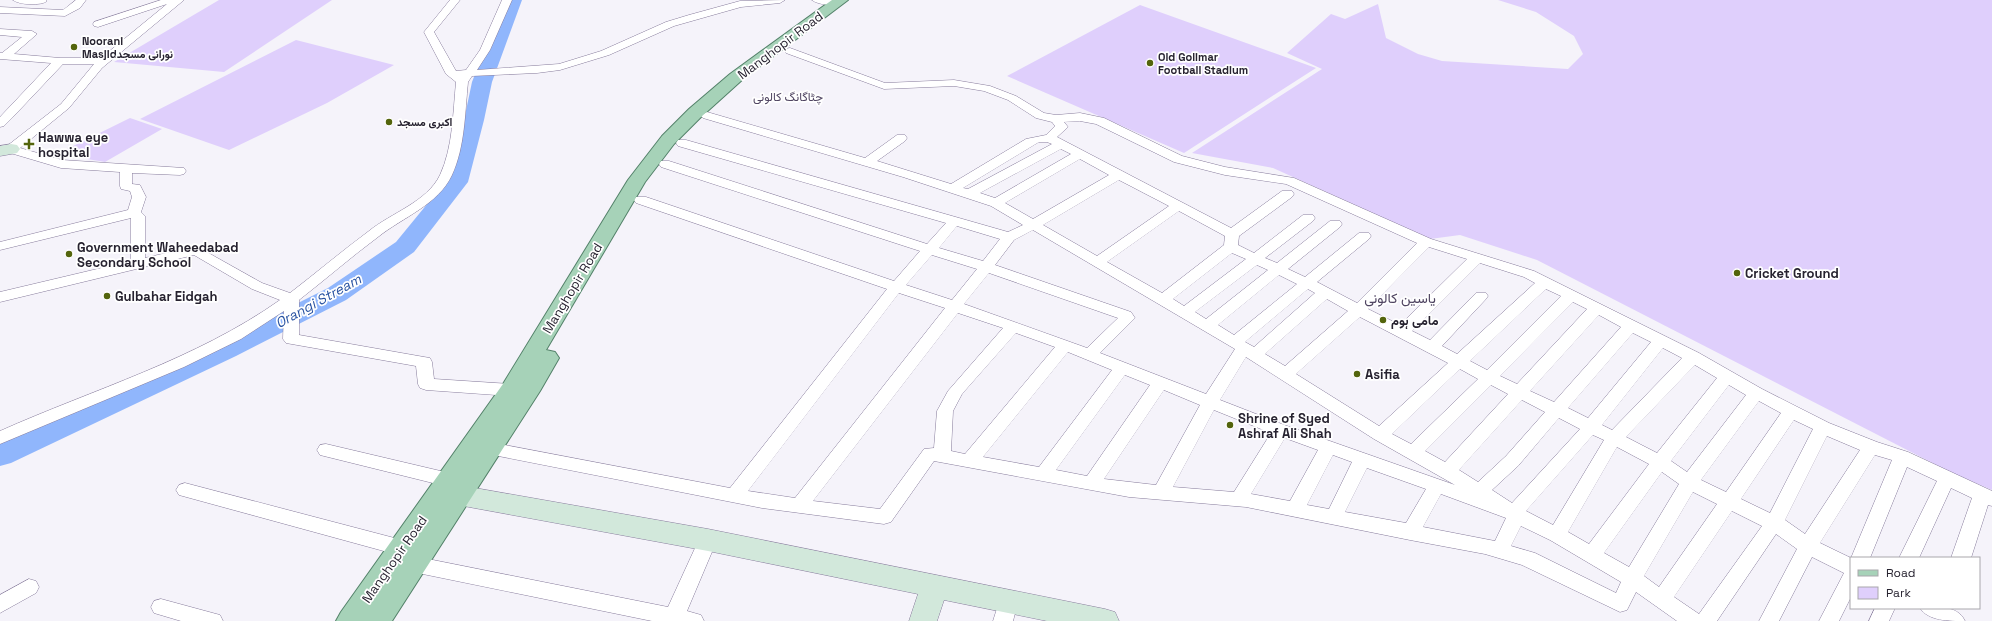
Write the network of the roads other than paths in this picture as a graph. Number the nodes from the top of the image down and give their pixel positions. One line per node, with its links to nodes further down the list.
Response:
1 (18, 0): 10 (street)
2 (81, 0): 13 (street)
3 (170, 0): 14 (street)
4 (179, 0): 19 (street)
5 (455, 0): 20 (street)
6 (507, 0): 20 (street)
7 (712, 0): 12 (street)
8 (780, 0): 12 (street)
9 (817, 0): 11 (street)
10 (42, 1)
11 (845, 1): 16 (main road, Manghopir Road); 87 (main road, Manghopir Road)
12 (740, 4): 20 (street)
13 (0, 10)
14 (98, 24)
15 (0, 32): 17 (street)
16 (790, 51): 21 (main road, Manghopir Road); 22 (street)
17 (2, 56): 18 (street)
18 (60, 61): 19 (street); 23 (street)
19 (104, 61): 28 (street)
20 (461, 76): 65 (street)
21 (707, 116): 26 (main road, Manghopir Road); 30 (street)
22 (1056, 119): 25 (street); 49 (street)
23 (0, 123)
24 (901, 138): 30 (street)
25 (1049, 138): 27 (street); 35 (street)
26 (682, 143): 31 (main road, Manghopir Road); 43 (street)
27 (1061, 144): 29 (street); 36 (street)
28 (6, 150): 32 (street)
29 (1080, 154): 34 (street); 39 (street)
30 (867, 162): 35 (street)
31 (665, 164): 38 (main road, Manghopir Road); 51 (street)
32 (126, 168): 33 (street); 41 (street)
33 (180, 171)
34 (1119, 174): 40 (street); 45 (street)
35 (952, 189): 36 (street)
36 (969, 194): 39 (street)
37 (1287, 194): 48 (street)
38 (641, 200): 60 (street); 101 (main road, Manghopir Road)
39 (996, 203): 45 (street)
40 (1179, 206): 48 (street); 55 (street)
41 (134, 213): 50 (street); 54 (street)
42 (1308, 218): 53 (street)
43 (955, 221): 47 (street); 51 (street)
44 (1335, 224): 57 (street)
45 (1033, 225): 47 (street); 55 (street)
46 (1364, 236): 59 (street)
47 (1009, 237): 56 (street)
48 (1232, 240): 53 (street); 66 (street)
49 (1426, 242): 52 (street); 69 (street)
50 (0, 246)
51 (928, 250): 56 (street); 60 (street)
52 (1476, 258): 58 (street); 74 (street)
53 (1257, 259): 57 (street); 70 (street)
54 (138, 262): 64 (street); 65 (street)
55 (1097, 262): 66 (street)
56 (986, 267): 67 (street); 79 (street)
57 (1279, 270): 59 (street); 72 (street)
58 (1545, 282): 62 (street); 81 (street)
59 (1306, 283): 61 (street); 78 (street)
60 (896, 287): 67 (street); 118 (street)
61 (1326, 292): 69 (street); 78 (street)
62 (1571, 295): 68 (street); 85 (street)
63 (1481, 296): 77 (street)
64 (0, 297)
65 (292, 299): 87 (street); 97 (street)
66 (1162, 300): 70 (street)
67 (954, 306): 73 (street); 122 (street)
68 (1597, 308): 71 (street); 88 (street)
69 (1359, 309): 74 (street); 83 (street)
70 (1185, 313): 72 (street)
71 (1631, 325): 75 (street); 91 (street)
72 (1207, 326): 78 (street)
73 (1013, 327): 76 (street); 104 (street)
74 (1402, 332): 77 (street)
75 (1661, 341): 80 (street); 93 (street)
76 (1065, 346): 79 (street); 107 (street)
77 (1432, 347): 81 (street)
78 (1244, 348): 83 (street); 90 (street)
79 (1089, 355): 82 (street)
80 (1693, 357): 84 (street); 98 (street)
81 (1459, 362): 85 (street); 96 (street)
82 (1122, 368): 86 (street); 109 (street)
83 (1285, 375): 96 (street)
84 (1728, 376): 89 (street); 108 (street)
85 (1488, 377): 88 (street); 103 (street)
86 (1160, 383): 90 (street); 113 (street)
87 (511, 390): 114 (main road, Manghopir Road)
88 (1520, 392): 91 (street); 110 (street)
89 (1756, 393): 92 (street); 112 (street)
90 (1210, 402): 95 (street); 117 (street)
91 (1556, 409): 93 (street); 116 (street)
92 (1791, 411): 94 (street); 121 (street)
93 (1591, 427): 98 (street); 124 (street)
94 (1823, 427): 100 (street); 126 (street)
95 (1281, 430): 99 (street); 120 (street)
96 (1380, 435): 103 (street)
97 (0, 438)
98 (1614, 438): 108 (street); 128 (street)
99 (1329, 446): 106 (street); 123 (street)
100 (1871, 447): 105 (street); 130 (street)
101 (489, 448): 114 (main road, Manghopir Road); 118 (street)
102 (326, 450): 114 (street)
103 (1413, 452): 110 (street)
104 (942, 456): 107 (street); 122 (street)
105 (1902, 457): 111 (street); 134 (street)
106 (1363, 458): 110 (street); 125 (street)
107 (970, 460): 109 (street)
108 (1660, 462): 112 (street); 132 (street)
109 (1044, 474): 113 (street)
110 (1442, 478): 116 (street); 124 (street); 127 (street)
111 (1947, 478): 119 (street); 135 (street)
112 (1689, 482): 121 (street); 138 (street)
113 (1091, 483): 117 (street)
114 (453, 488): 129 (street); 133 (main road, Manghopir Road)
115 (185, 490): 133 (street)
116 (1479, 491): 124 (street)
117 (1161, 493): 120 (street)
118 (734, 496): 122 (street)
119 (1987, 497): 136 (street)
120 (1238, 500): 123 (street)
121 (1729, 501): 126 (street); 142 (street)
122 (799, 506)
123 (1295, 510): 125 (street)
124 (1516, 514): 128 (street); 131 (street)
125 (1333, 518): 127 (street)
126 (1774, 523): 130 (street); 156 (street)
127 (1410, 533): 131 (street)
128 (1557, 534): 132 (street)
129 (708, 540): 141 (street); 148 (street)
130 (1808, 546): 137 (street); 157 (street)
131 (1500, 550): 138 (street)
132 (1592, 555): 138 (street)
133 (408, 556): 148 (street); 150 (main road, Manghopir Road); 151 (main road, Manghopir Road)
134 (1860, 557)
135 (1909, 557)
136 (1961, 557)
137 (1850, 567)
138 (1632, 579): 142 (street)
139 (1850, 580): 158 (street)
140 (29, 587): 143 (street)
141 (934, 587): 146 (street); 153 (street)
142 (1662, 599): 155 (street)
143 (0, 605)
144 (161, 607): 149 (street)
145 (1885, 609): 159 (street)
146 (1005, 611): 147 (street)
147 (1064, 617): 154 (street)
148 (673, 619): 152 (street)
149 (213, 621)
150 (351, 621)
151 (376, 621)
152 (694, 621)
153 (923, 621)
154 (1105, 621)
155 (1693, 621)
156 (1706, 621)
157 (1769, 621)
158 (1828, 621)
159 (1880, 621)

